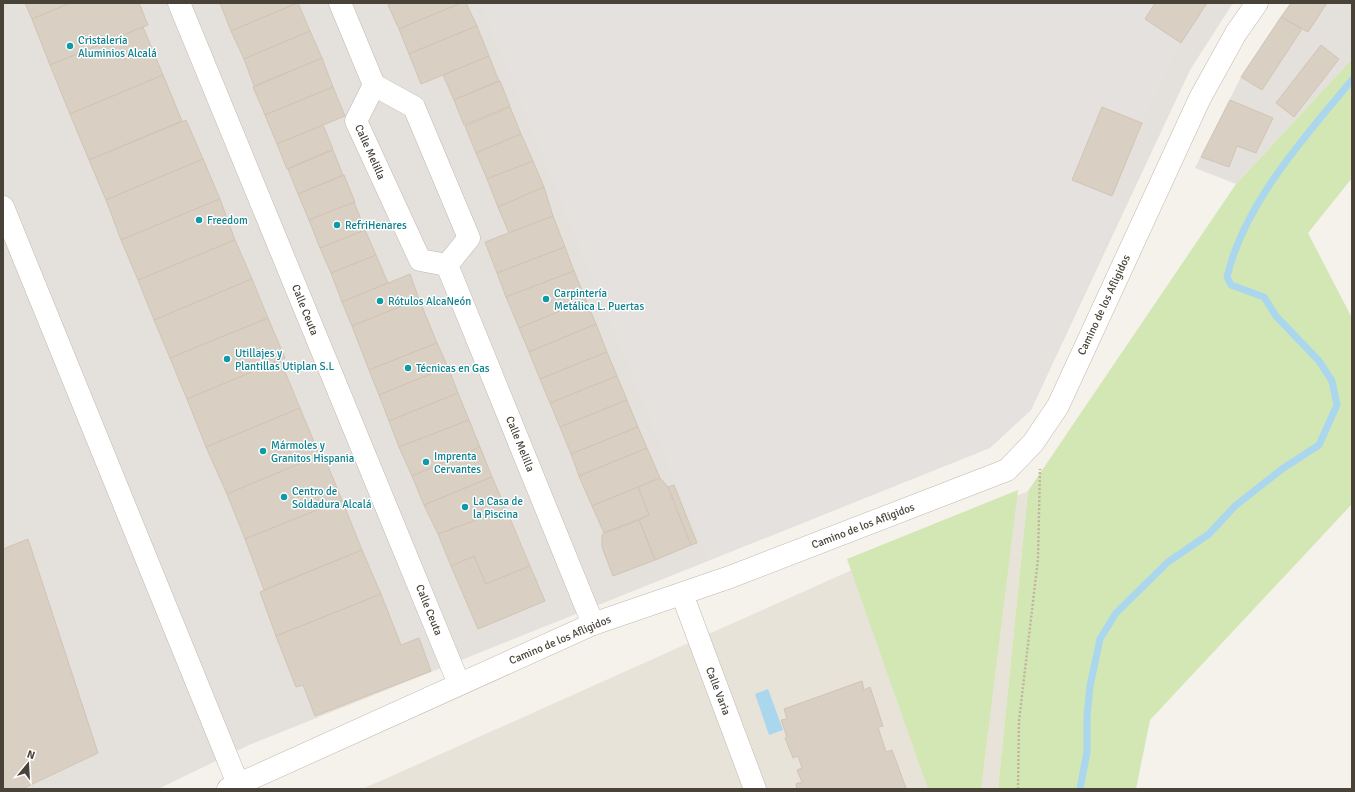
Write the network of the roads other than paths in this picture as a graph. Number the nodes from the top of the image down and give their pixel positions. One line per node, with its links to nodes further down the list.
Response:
1 (179, 3): 9 (street, Calle Ceuta)
2 (340, 3): 4 (street)
3 (1257, 3): 7 (street, Camino de los Afligidos)
4 (374, 85): 6 (street, Calle Melilla); 6 (street)
5 (3, 207): 10 (street)
6 (447, 265): 8 (street, Calle Melilla)
7 (682, 594): 8 (street, Camino de los Afligidos); 11 (street, Calle Varia)
8 (593, 624): 9 (street, Camino de los Afligidos)
9 (459, 684): 10 (street, Camino de los Afligidos)
10 (233, 786)
11 (755, 789)

